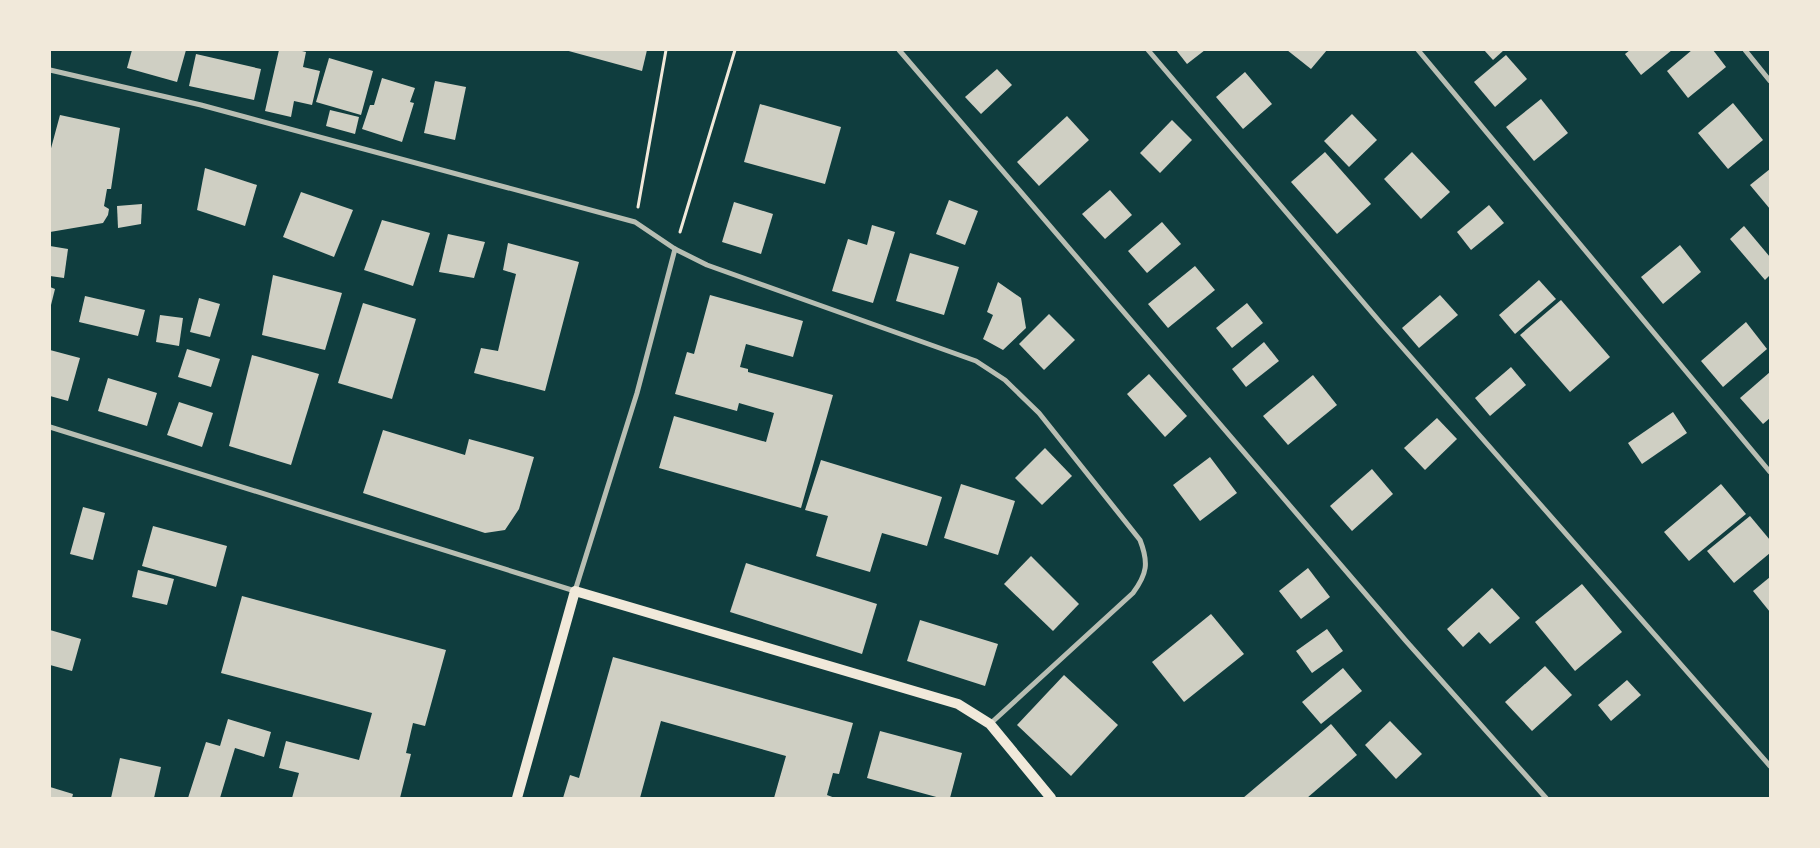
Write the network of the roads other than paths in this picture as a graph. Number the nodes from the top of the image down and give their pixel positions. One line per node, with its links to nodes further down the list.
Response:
1 (899, 50): 15 (street)
2 (1148, 50): 12 (street)
3 (1418, 50): 9 (street)
4 (1745, 50): 6 (street)
5 (50, 70): 7 (street)
6 (1770, 81)
7 (675, 249): 10 (street); 11 (street)
8 (50, 427): 10 (street)
9 (1770, 472)
10 (575, 591): 11 (main road); 13 (main road)
11 (990, 724): 14 (main road)
12 (1770, 766)
13 (517, 798)
14 (1051, 798)
15 (1546, 798)

